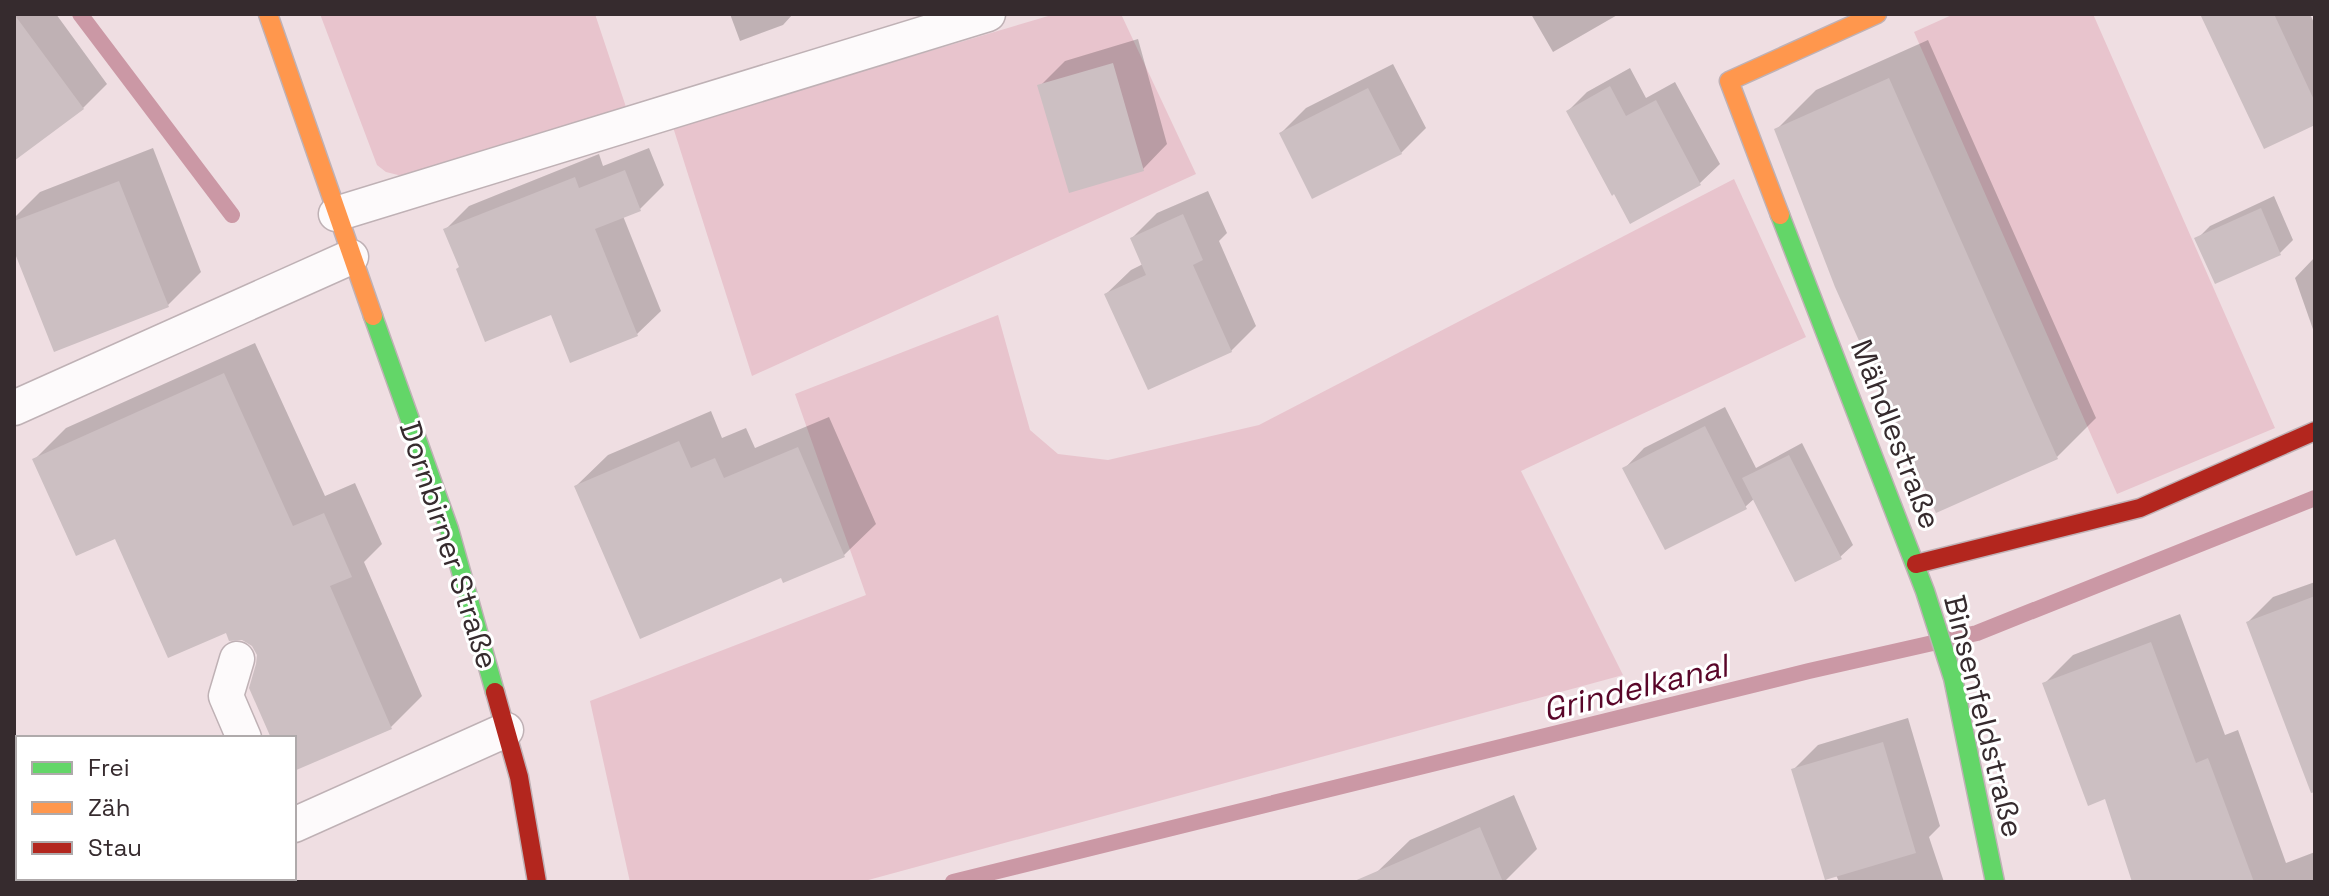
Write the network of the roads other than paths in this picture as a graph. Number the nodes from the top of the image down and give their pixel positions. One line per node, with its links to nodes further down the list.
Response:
1 (268, 14): 4 (street, Dornbirner Straße)
2 (988, 14): 4 (lane)
3 (1877, 14): 8 (street, Mähdlestraße)
4 (336, 214): 5 (street, Dornbirner Straße)
5 (351, 257): 6 (lane); 10 (street, Dornbirner Straße)
6 (14, 408)
7 (2315, 431): 8 (street, Mähdlestraße)
8 (1916, 564): 14 (street, Binsenfeldstraße)
9 (237, 659): 11 (lane)
10 (506, 730): 12 (lane); 13 (street, Dornbirner Straße)
11 (243, 736)
12 (296, 824)
13 (537, 882)
14 (1995, 882)

